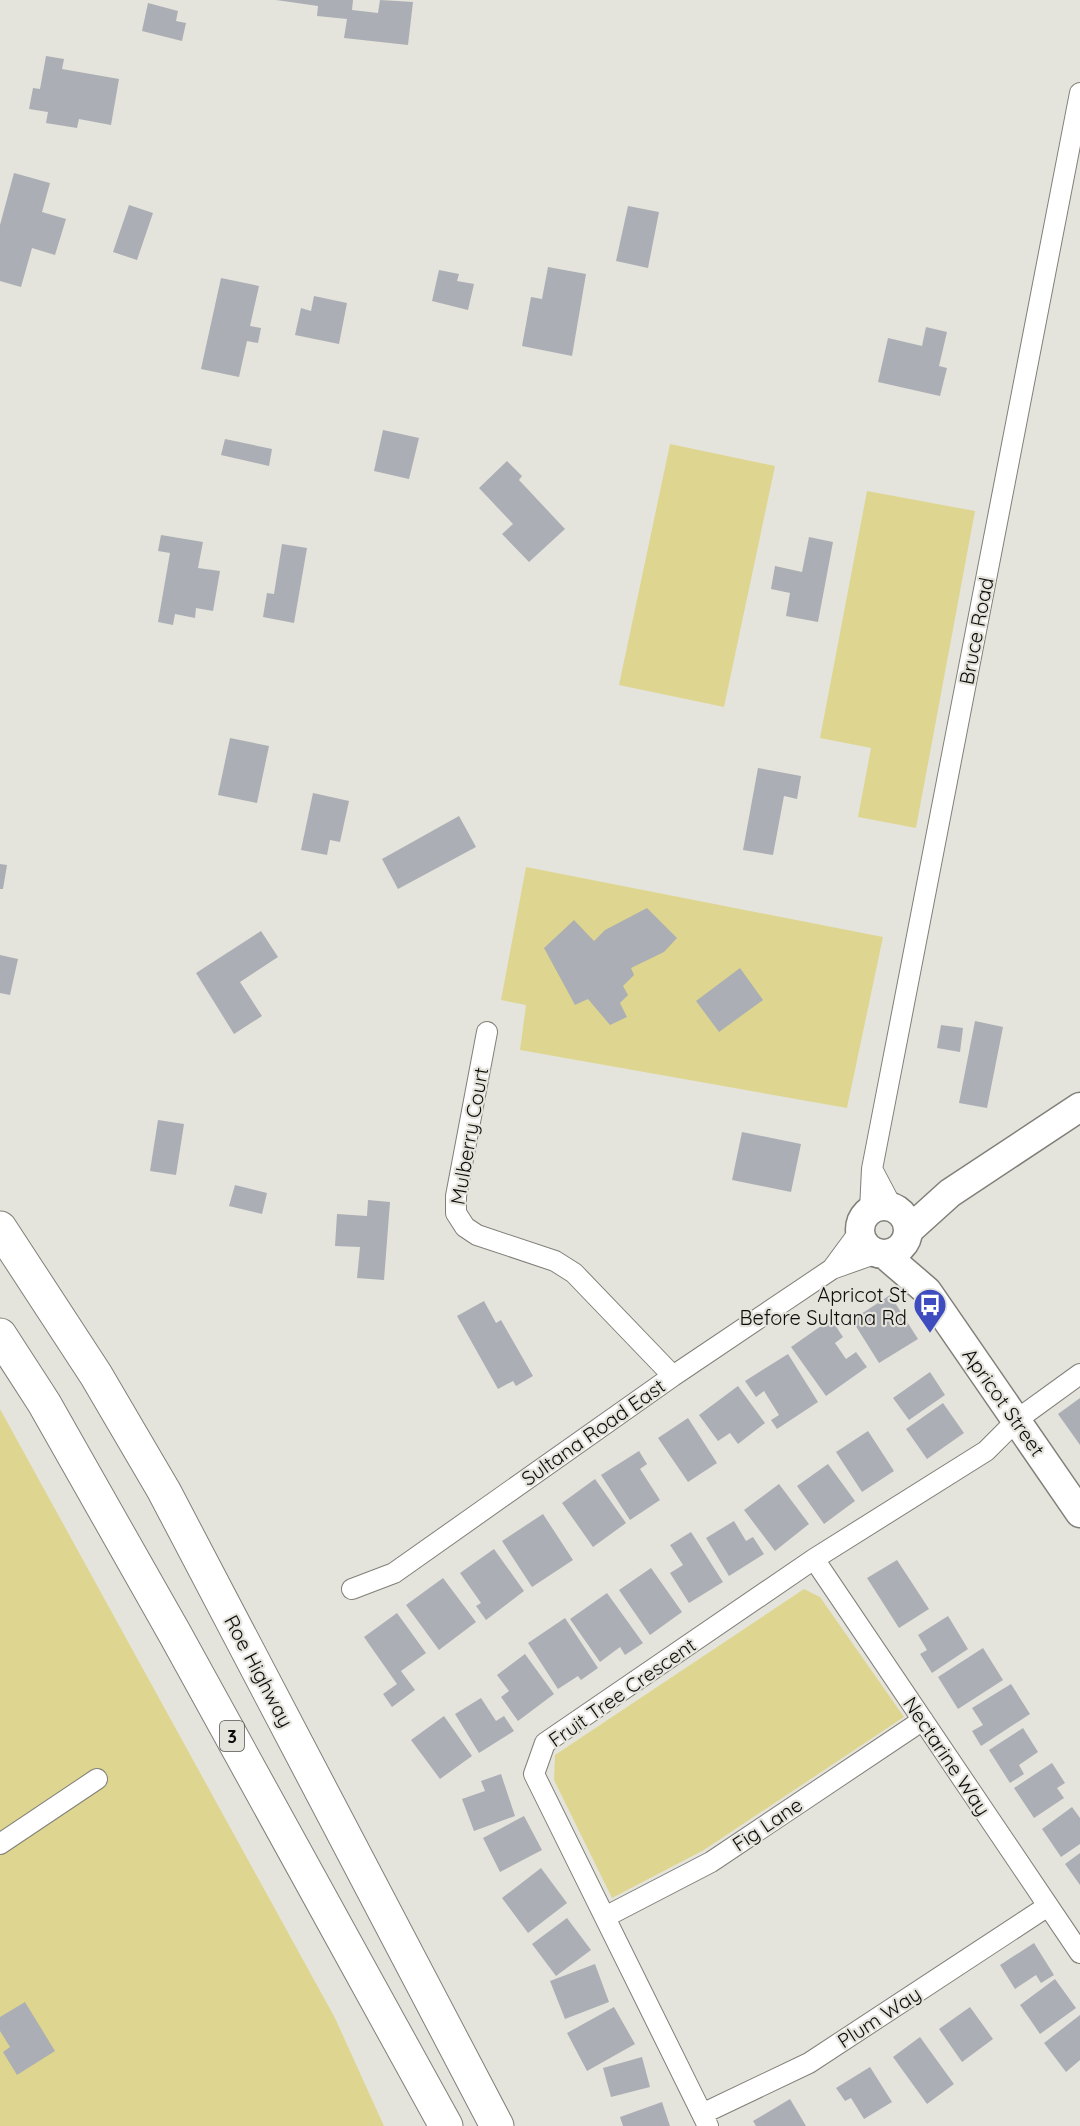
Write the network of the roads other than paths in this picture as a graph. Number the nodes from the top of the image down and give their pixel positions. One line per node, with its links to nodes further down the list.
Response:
1 (1080, 93): 4 (street, Bruce Road)
2 (488, 1032): 11 (street, Mulberry Court)
3 (1080, 1107): 4 (street)
4 (889, 1221): 6 (street); 7 (street, Sultana Road East); 8 (street, Apricot Street)
5 (0, 1228): 23 (highway, Roe Highway)
6 (881, 1254): 7 (street, Sultana Road East); 8 (street, Apricot Street)
7 (832, 1269): 11 (street, Sultana Road East)
8 (927, 1291): 12 (street, Apricot Street)
9 (0, 1335): 22 (highway, 3)
10 (1080, 1374): 12 (street, Fruit Tree Crescent)
11 (673, 1376): 15 (street, Sultana Road East)
12 (1017, 1419): 13 (street, Apricot Street); 14 (street, Fruit Tree Crescent)
13 (1080, 1514)
14 (814, 1559): 16 (street, Nectarine Way); 20 (street, Fruit Tree Crescent)
15 (351, 1589)
16 (923, 1720): 19 (street, Nectarine Way); 20 (street, Fig Lane)
17 (97, 1779): 18 (street)
18 (0, 1844)
19 (1048, 1906): 21 (street, Nectarine Way); 24 (street, Plum Way)
20 (605, 1917): 24 (street, Fruit Tree Crescent)
21 (1080, 1953)
22 (416, 2071): 25 (highway); 26 (highway, 3)
23 (494, 2117)
24 (705, 2120)
25 (438, 2126)
26 (447, 2126)

